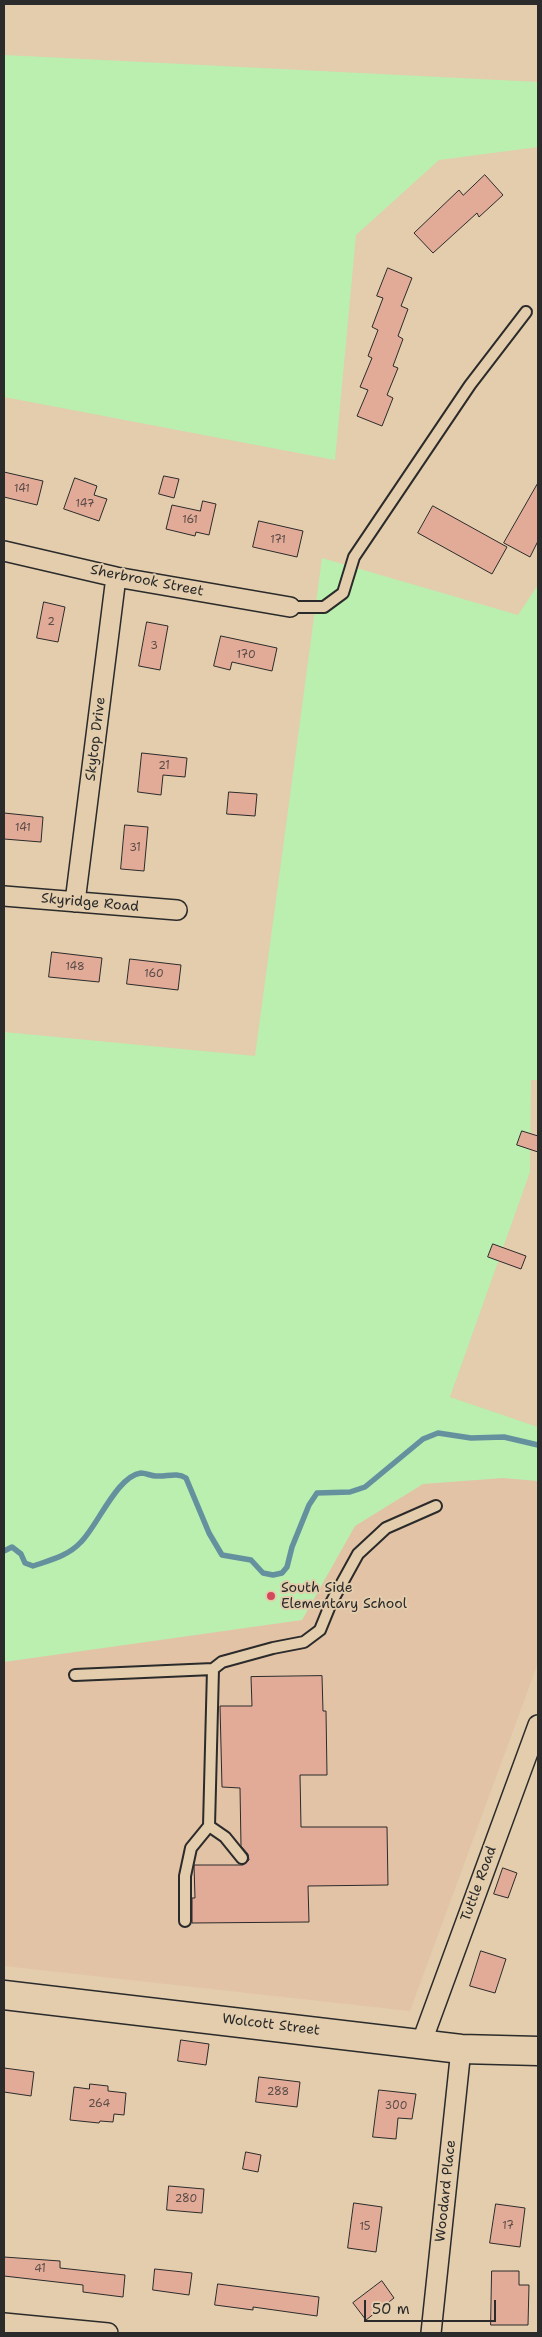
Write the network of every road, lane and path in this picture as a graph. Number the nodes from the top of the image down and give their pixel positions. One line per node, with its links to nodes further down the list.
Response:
1 (526, 312): 4 (lane)
2 (4, 551): 3 (street, Sherbrook Street)
3 (116, 577): 4 (street, Sherbrook Street); 6 (street, Skytop Drive)
4 (290, 607)
5 (4, 896): 6 (street, Skyridge Road)
6 (75, 902): 7 (street, Skyridge Road)
7 (177, 910)
8 (436, 1506): 9 (lane)
9 (213, 1669): 10 (lane); 12 (lane)
10 (75, 1675)
11 (538, 1725): 16 (street, Tuttle Road)
12 (209, 1826): 13 (lane); 14 (lane)
13 (242, 1858)
14 (185, 1921)
15 (4, 1995): 16 (main road, Wolcott Street)
16 (421, 2044): 17 (main road, Wolcott Street)
17 (461, 2049): 18 (main road, Wolcott Street); 21 (street, Woodard Place)
18 (538, 2051)
19 (4, 2323): 20 (street)
20 (108, 2333)
21 (431, 2333)

